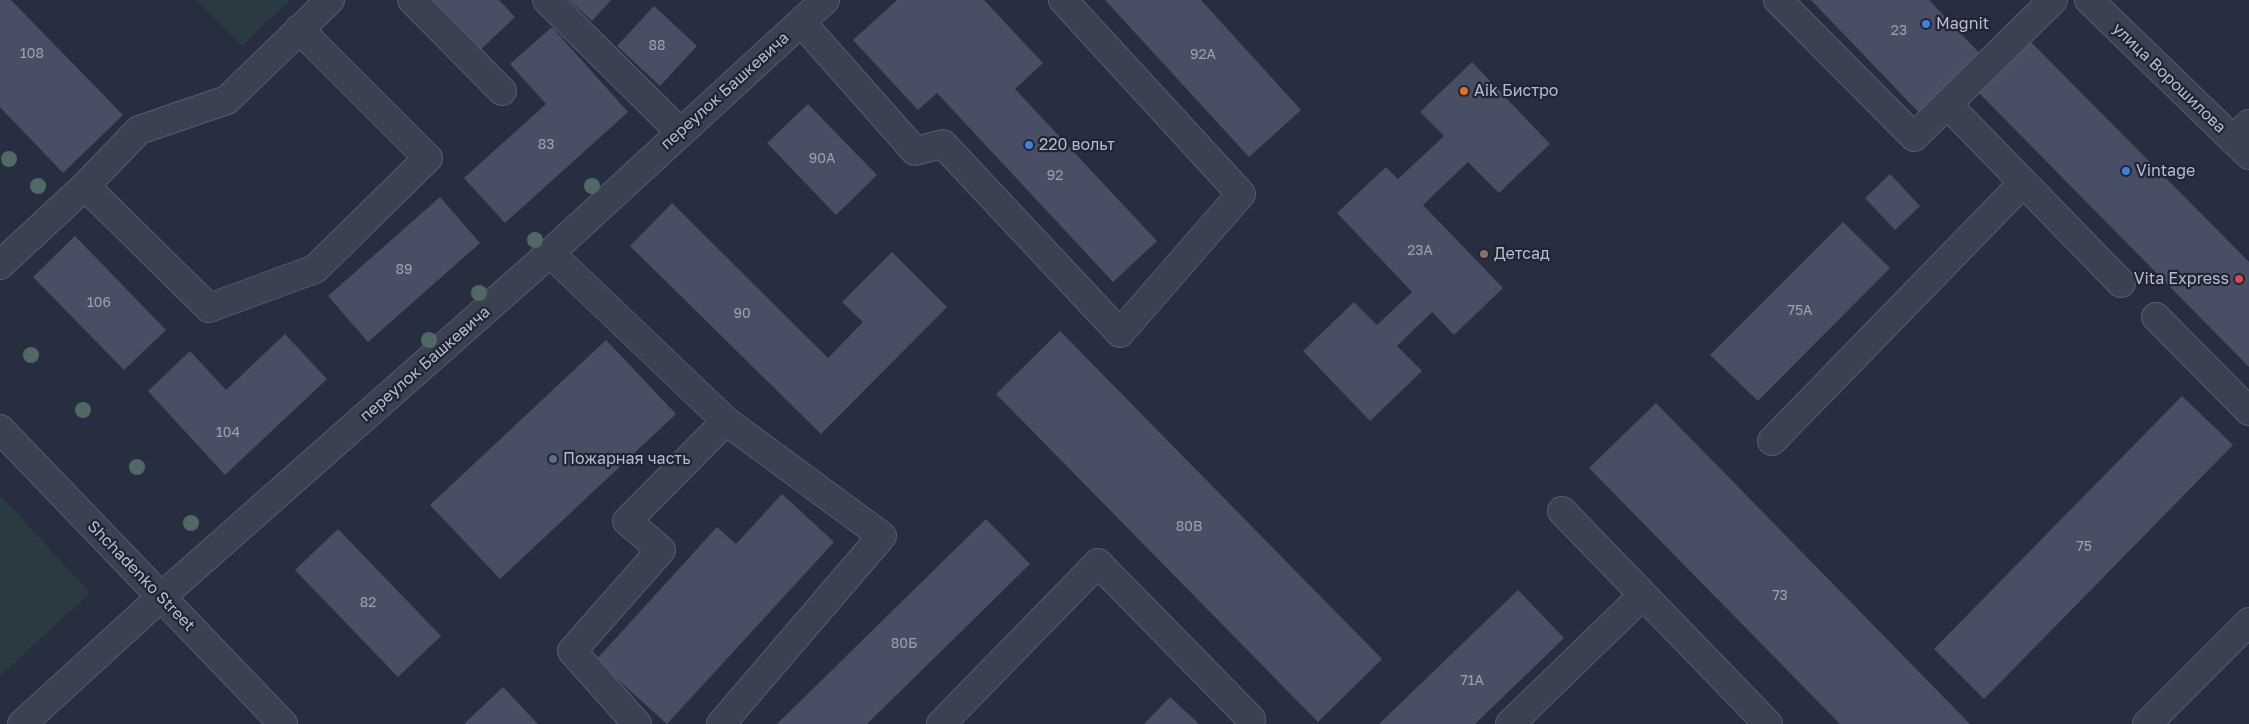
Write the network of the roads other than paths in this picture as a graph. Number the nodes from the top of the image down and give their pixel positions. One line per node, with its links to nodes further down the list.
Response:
1 (330, 0): 10 (street)
2 (412, 0): 11 (street)
3 (547, 0): 13 (street)
4 (825, 0): 9 (street, переулок Башкевича)
5 (1063, 0): 9 (street)
6 (1778, 0): 12 (street)
7 (2053, 0): 12 (street)
8 (2089, 0): 14 (street, улица Ворошилова)
9 (801, 22): 13 (street, переулок Башкевича)
10 (300, 29): 16 (street); 16 (street)
11 (502, 91)
12 (1947, 104): 15 (street)
13 (680, 132): 17 (street, переулок Башкевича)
14 (2244, 140)
15 (2023, 183): 19 (street); 24 (street)
16 (85, 186): 18 (street)
17 (550, 253): 22 (street); 27 (street, переулок Башкевича)
18 (0, 265)
19 (2121, 283)
20 (2156, 316): 21 (street)
21 (2249, 410)
22 (726, 422): 32 (street); 33 (street)
23 (0, 429): 27 (street, Shchadenko Street)
24 (1772, 441)
25 (1562, 511): 26 (street)
26 (1643, 595): 35 (street); 36 (street)
27 (161, 597): 30 (street, переулок Башкевича); 31 (street, Shchadenko Street)
28 (2249, 622): 37 (street)
29 (1251, 719): 34 (street)
30 (22, 724)
31 (282, 724)
32 (637, 724)
33 (721, 724)
34 (941, 724)
35 (1510, 724)
36 (1768, 724)
37 (2147, 724)

